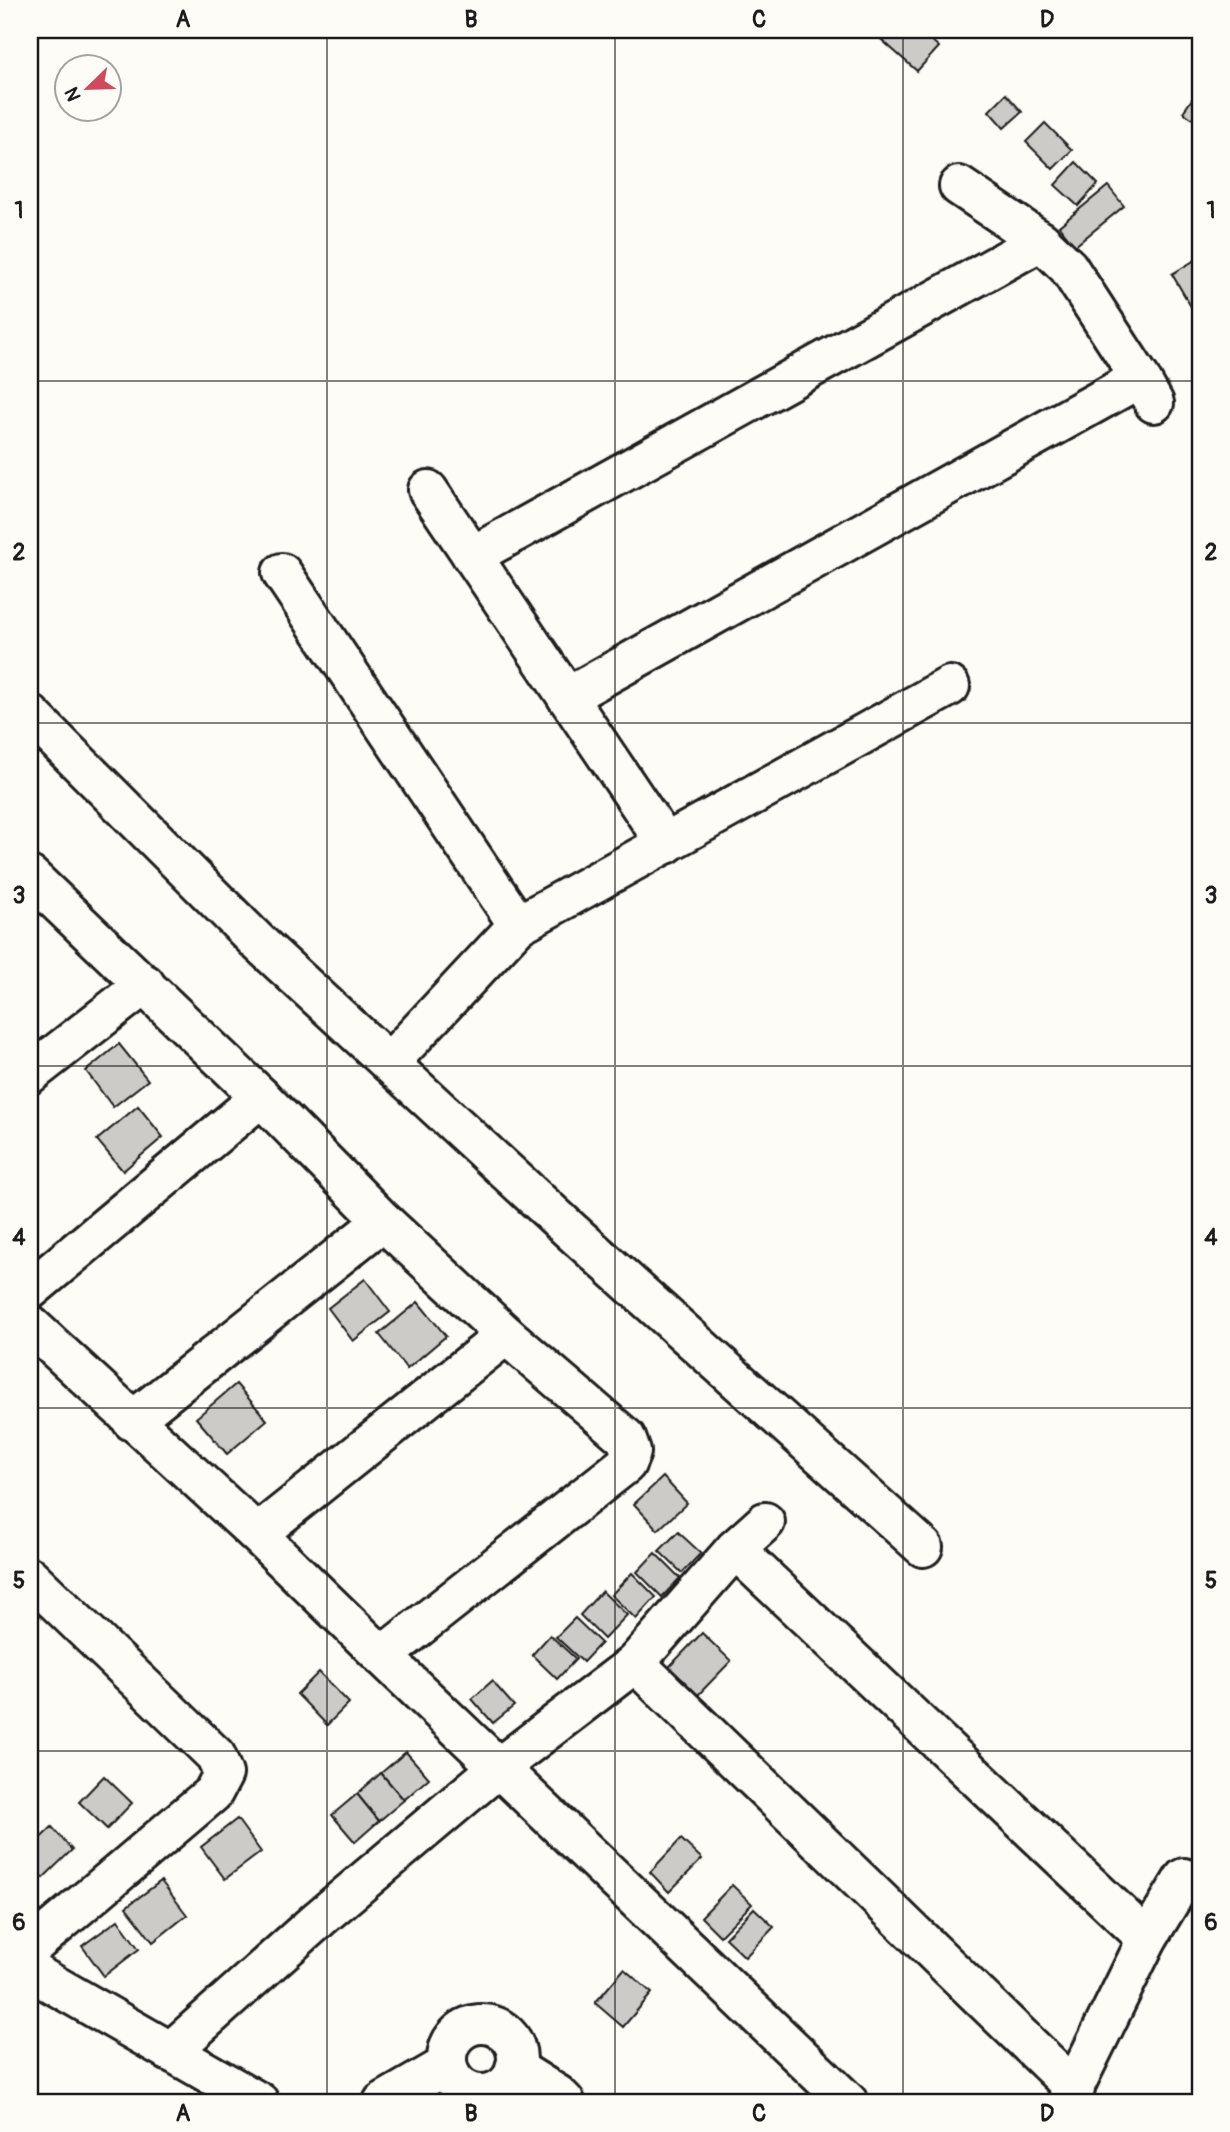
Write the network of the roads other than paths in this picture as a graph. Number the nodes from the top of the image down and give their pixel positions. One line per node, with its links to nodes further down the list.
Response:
1 (959, 186): 2 (street)
2 (1041, 241): 4 (street); 7 (street)
3 (428, 490): 4 (street)
4 (472, 556): 7 (street)
5 (282, 573): 11 (street)
6 (950, 687): 9 (street)
7 (567, 697): 9 (street)
8 (30, 714): 13 (street)
9 (666, 844): 11 (street)
10 (30, 876): 12 (street)
11 (518, 925): 13 (street)
12 (145, 984): 14 (street); 15 (street)
13 (389, 1063): 23 (street)
14 (30, 1074)
15 (261, 1097): 16 (street); 17 (street)
16 (383, 1221): 19 (street); 20 (street)
17 (30, 1290)
18 (30, 1325): 20 (street)
19 (506, 1335): 22 (street); 26 (street)
20 (132, 1421): 22 (street)
21 (765, 1522): 24 (street)
22 (257, 1534): 26 (street)
23 (923, 1547)
24 (735, 1549): 27 (street); 30 (street)
25 (30, 1577): 31 (street)
26 (382, 1656): 28 (street)
27 (635, 1663): 28 (street); 36 (street)
28 (498, 1768): 33 (street); 40 (street)
29 (1184, 1878): 30 (street)
30 (1147, 1939): 36 (street)
31 (30, 1948)
32 (30, 1971): 33 (street)
33 (170, 2052): 37 (street)
34 (447, 2065): 35 (street); 35 (street); 38 (street)
35 (515, 2068): 39 (street)
36 (1071, 2096)
37 (259, 2102)
38 (383, 2102)
39 (565, 2102)
40 (848, 2102)

